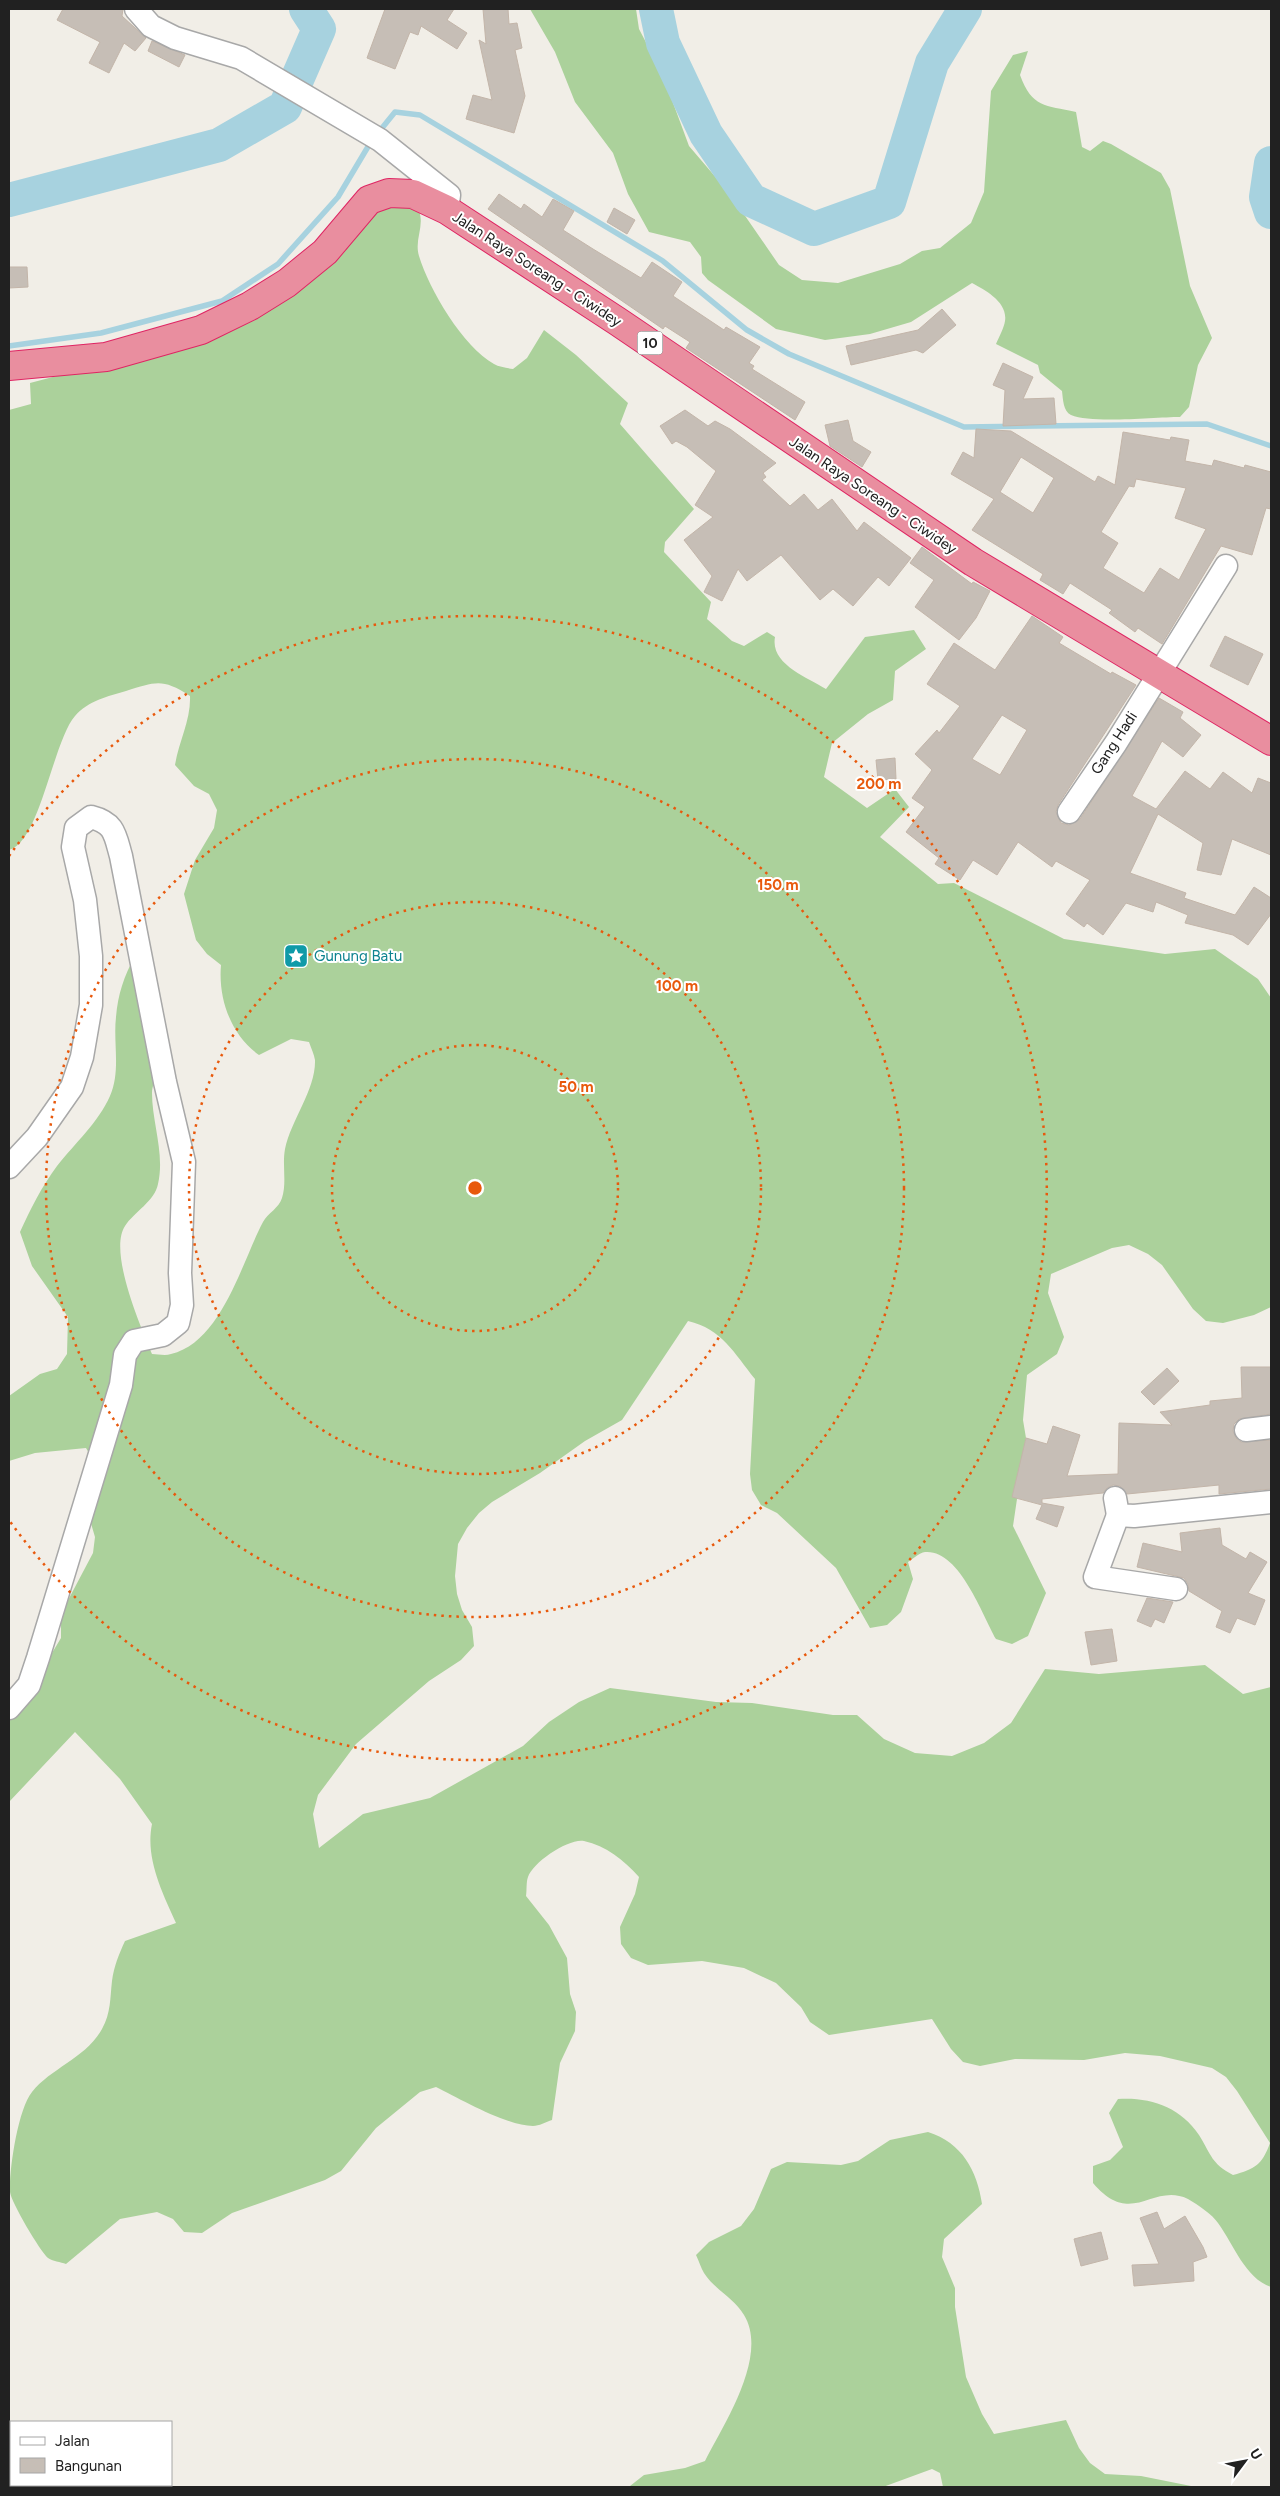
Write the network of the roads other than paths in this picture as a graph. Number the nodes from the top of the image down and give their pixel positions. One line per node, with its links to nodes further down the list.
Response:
1 (136, 9): 2 (street)
2 (447, 210): 3 (highway, Jalan Raya Soreang - Ciwidey / 10); 5 (highway, Jalan Raya Soreang - Ciwidey / 10)
3 (9, 366)
4 (1226, 566): 5 (street, Gang Hadi)
5 (1158, 674): 6 (highway, Jalan Raya Soreang - Ciwidey / 10); 7 (street, Gang Hadi)
6 (1271, 741)
7 (1069, 812)
8 (9, 1166): 13 (street)
9 (1271, 1427): 10 (street)
10 (1246, 1430)
11 (1271, 1502): 12 (street)
12 (1176, 1589)
13 (9, 1708)

